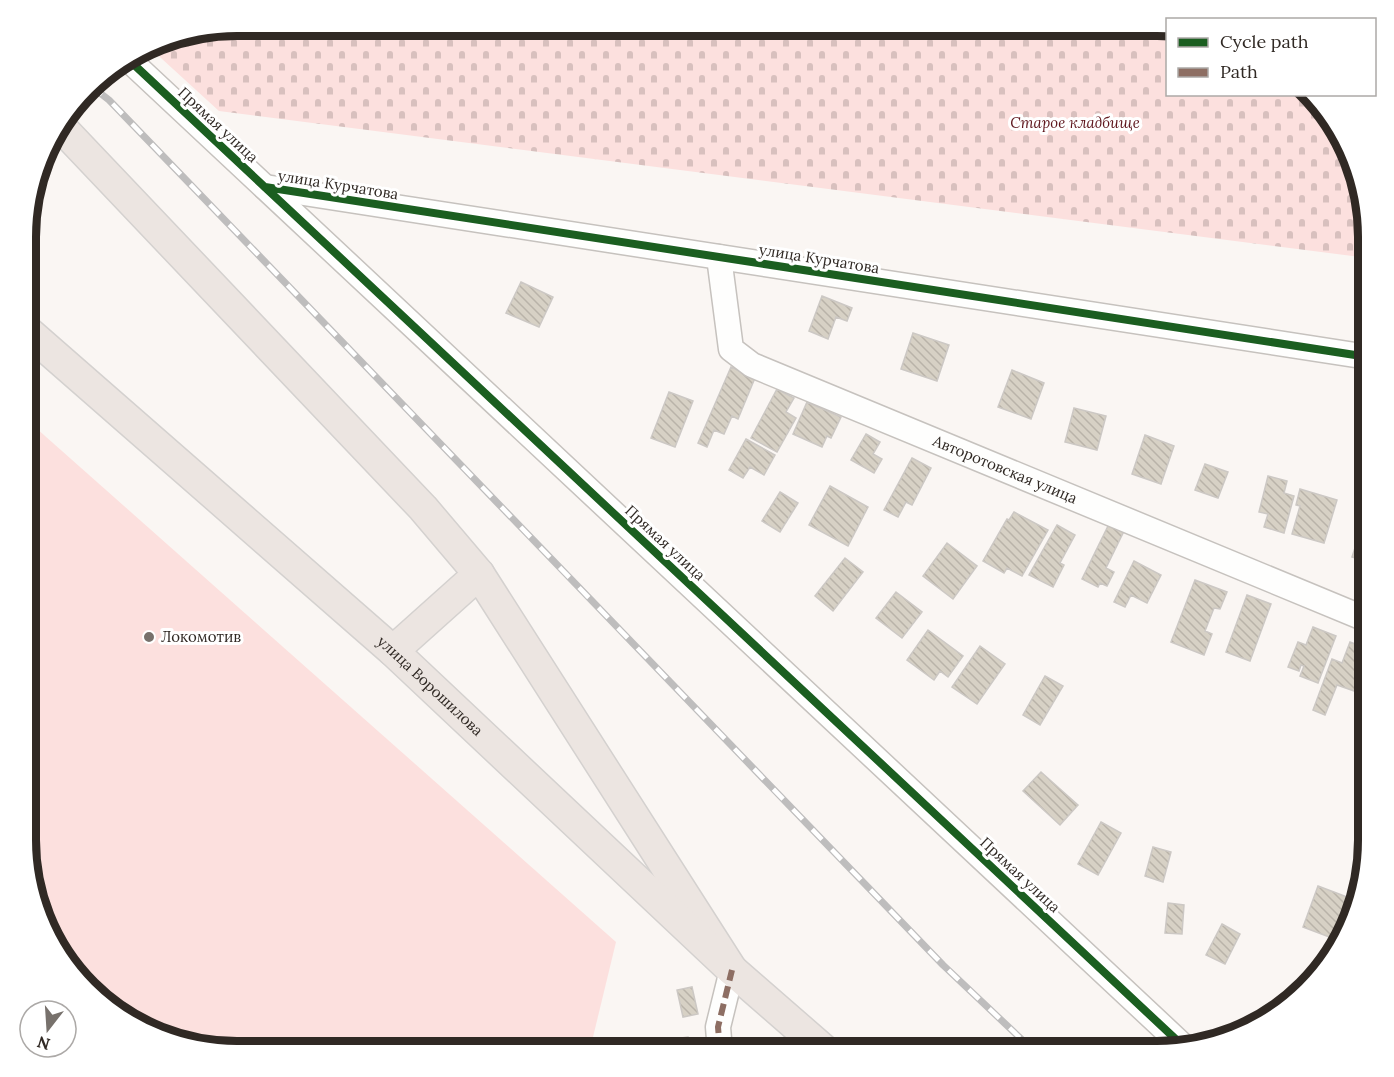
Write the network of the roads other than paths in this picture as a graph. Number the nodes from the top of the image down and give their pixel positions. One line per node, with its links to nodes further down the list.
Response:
1 (134, 64): 3 (street, Прямая улица)
2 (66, 132): 7 (main road)
3 (265, 187): 4 (street, улица Курчатова); 11 (street, Прямая улица)
4 (719, 257): 6 (street, улица Курчатова); 8 (street, Авторотовская улица)
5 (36, 339): 9 (main road, улица Ворошилова)
6 (1358, 355)
7 (478, 574): 9 (main road); 10 (main road)
8 (1358, 616)
9 (393, 651): 10 (main road, улица Ворошилова)
10 (732, 970): 12 (street); 13 (main road, улица Ворошилова)
11 (1177, 1040)
12 (719, 1041)
13 (814, 1041)

